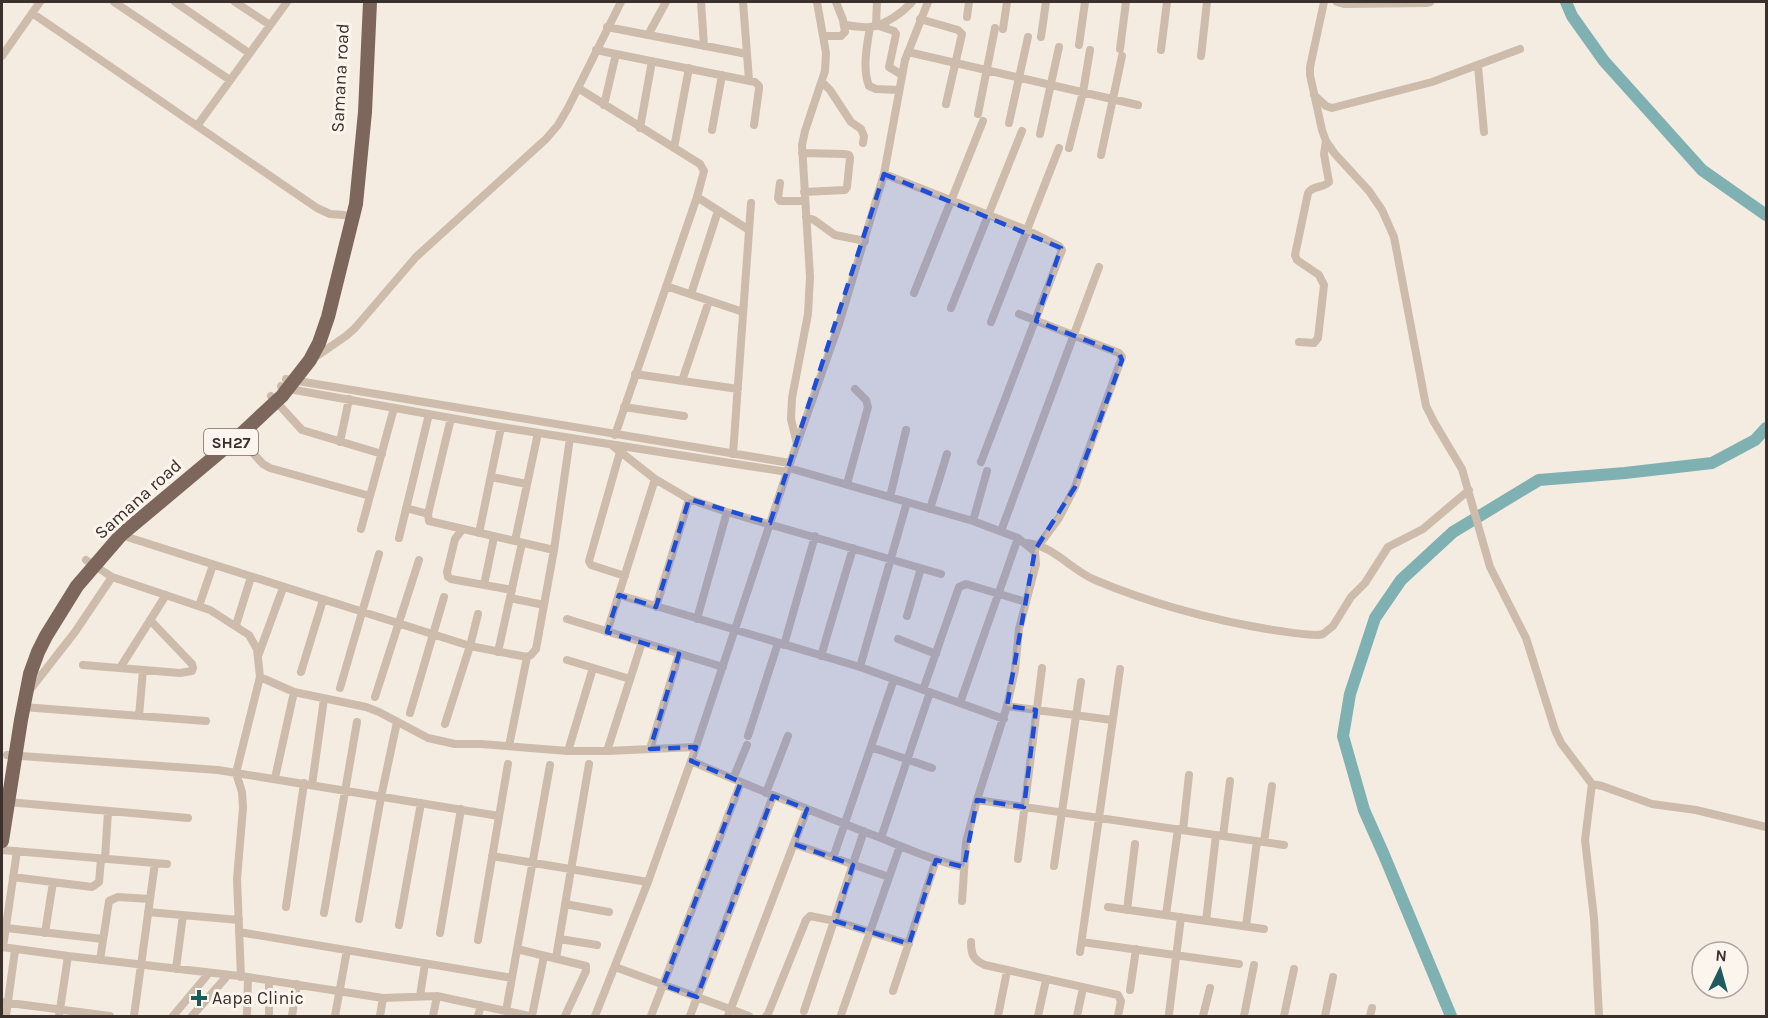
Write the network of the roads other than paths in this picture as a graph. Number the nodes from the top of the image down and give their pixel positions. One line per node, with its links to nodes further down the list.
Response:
1 (40, 2): 27 (street)
2 (114, 2): 59 (street)
3 (175, 2): 46 (street)
4 (235, 2): 30 (street)
5 (287, 2): 30 (street)
6 (362, 2): 94 (main road, Samana road / SH27)
7 (370, 2): 111 (main road, Samana road / SH27)
8 (621, 2): 33 (street)
9 (666, 2): 34 (street)
10 (701, 2): 39 (street)
11 (742, 2): 48 (street)
12 (817, 2): 35 (street)
13 (836, 2): 31 (street)
14 (877, 2): 32 (street)
15 (912, 2): 32 (street)
16 (928, 2): 29 (street)
17 (969, 2): 28 (street)
18 (1007, 2): 55 (street)
19 (1046, 2): 37 (street)
20 (1085, 2): 38 (street)
21 (1126, 2): 67 (street)
22 (1167, 2): 44 (street)
23 (1207, 2): 50 (street)
24 (1324, 2): 66 (street)
25 (1337, 2): 26 (street)
26 (1430, 2)
27 (32, 13): 49 (street); 73 (street)
28 (967, 16)
29 (920, 19): 45 (street); 52 (street)
30 (270, 25): 46 (street)
31 (845, 25): 32 (street); 35 (street)
32 (873, 26): 57 (street); 64 (street)
33 (608, 27): 34 (street); 42 (street)
34 (648, 35): 39 (street)
35 (823, 36): 61 (street)
36 (1028, 37): 58 (street)
37 (1041, 37)
38 (1079, 45)
39 (704, 46): 48 (street)
40 (1059, 47): 62 (street)
41 (1520, 49): 53 (street)
42 (596, 50): 47 (street); 63 (street)
43 (1090, 50): 65 (street)
44 (1161, 50)
45 (908, 52): 52 (street); 57 (street)
46 (249, 53): 59 (street)
47 (616, 54): 51 (street); 69 (street)
48 (747, 54): 60 (street)
49 (2, 56)
50 (1201, 56)
51 (652, 61): 54 (street); 74 (street)
52 (955, 63): 55 (street); 68 (street)
53 (1478, 66): 66 (street); 77 (street)
54 (689, 68): 56 (street); 81 (street)
55 (987, 70): 58 (street); 90 (street)
56 (722, 75): 60 (street); 75 (street)
57 (902, 75): 64 (street)
58 (1019, 78): 62 (street); 71 (street)
59 (230, 80): 73 (street)
60 (749, 80): 72 (street)
61 (822, 82): 80 (street); 84 (street)
62 (1050, 85): 65 (street); 78 (street)
63 (578, 88): 69 (street); 111 (street)
64 (899, 90): 86 (street)
65 (1083, 92): 67 (street); 83 (street)
66 (1314, 95): 79 (street)
67 (1113, 99): 70 (street); 85 (street)
68 (946, 104)
69 (604, 105): 74 (street)
70 (1138, 105)
71 (1009, 123)
72 (754, 125)
73 (197, 126): 94 (street)
74 (640, 128): 81 (street)
75 (712, 129)
76 (1022, 131): 93 (street)
77 (1484, 132)
78 (1040, 134)
79 (1326, 141): 110 (street); 143 (street)
80 (864, 143)
81 (674, 148): 88 (street)
82 (1059, 148): 97 (street)
83 (1069, 148)
84 (802, 153): 89 (street); 89 (street)
85 (1101, 155)
86 (884, 174): 90 (street); 98 (street)
87 (780, 183): 89 (street)
88 (697, 197): 92 (street); 100 (street)
89 (804, 197): 95 (street)
90 (951, 200): 93 (street); 101 (street)
91 (751, 203): 96 (street)
92 (718, 211): 96 (street); 102 (street)
93 (989, 215): 97 (street); 104 (street)
94 (344, 216): 114 (main road, Samana road / SH27)
95 (806, 217): 98 (street); 131 (street)
96 (749, 230): 105 (street)
97 (1027, 230): 107 (street); 108 (street)
98 (865, 241): 131 (street)
99 (1099, 267): 109 (street)
100 (666, 286): 102 (street); 112 (street)
101 (914, 293)
102 (691, 294): 103 (street)
103 (710, 301): 105 (street); 113 (street)
104 (951, 308)
105 (743, 312): 115 (street)
106 (1019, 314): 107 (street)
107 (1036, 321): 109 (street); 136 (street)
108 (991, 322)
109 (1073, 335): 156 (street); 164 (street)
110 (1299, 342)
111 (310, 360): 114 (main road, Samana road / SH27)
112 (635, 374): 113 (street); 118 (street)
113 (682, 381): 115 (street)
114 (283, 388): 117 (street); 126 (street); 127 (main road, Samana road / SH27); 129 (street); 170 (main road, Samana road / SH27)
115 (738, 389): 134 (street)
116 (855, 389): 142 (street)
117 (349, 399): 119 (street); 129 (street)
118 (624, 407): 121 (street); 126 (street)
119 (394, 408): 120 (street); 133 (street)
120 (429, 414): 122 (street); 148 (street)
121 (684, 416)
122 (451, 418): 123 (street); 151 (street)
123 (501, 427): 125 (street); 139 (street)
124 (906, 430): 145 (street)
125 (538, 433): 128 (street); 141 (street)
126 (615, 435): 134 (street)
127 (238, 437): 144 (street); 158 (main road, Samana road / SH27)
128 (570, 438): 130 (street); 166 (street)
129 (340, 442): 133 (street)
130 (610, 444): 132 (street); 137 (street)
131 (797, 444): 137 (street)
132 (620, 452): 140 (street); 174 (street)
133 (382, 454): 144 (street)
134 (733, 454): 137 (street)
135 (947, 454): 149 (street)
136 (981, 462)
137 (789, 468): 142 (street); 153 (street)
138 (987, 471): 152 (street)
139 (491, 477): 141 (street); 157 (street)
140 (655, 479): 146 (street); 174 (street)
141 (527, 484): 163 (street)
142 (847, 484): 145 (street)
143 (1470, 493): 164 (street); 262 (street)
144 (370, 496): 154 (street)
145 (890, 497): 147 (street)
146 (689, 499): 150 (street); 188 (street)
147 (908, 502): 149 (street); 168 (street)
148 (406, 508): 151 (street); 161 (street)
149 (930, 509): 152 (street)
150 (727, 512): 153 (street); 193 (street)
151 (428, 514): 155 (street)
152 (973, 521): 156 (street)
153 (770, 523): 159 (street); 197 (street)
154 (361, 530)
155 (462, 530): 157 (street); 177 (street)
156 (1001, 531): 162 (street)
157 (479, 533): 160 (street)
158 (121, 535): 170 (main road, Samana road / SH27); 171 (street)
159 (815, 536): 165 (street); 202 (street)
160 (494, 537): 163 (street); 177 (street)
161 (399, 538)
162 (1021, 541): 164 (street); 180 (street); 185 (street)
163 (519, 542): 166 (street); 179 (street)
164 (1043, 547)
165 (853, 548): 168 (street); 208 (street)
166 (554, 550): 186 (street)
167 (379, 554): 189 (street)
168 (892, 559): 172 (street); 213 (street)
169 (419, 560): 195 (street)
170 (90, 562): 175 (street); 229 (main road, Samana road / SH27); 249 (main road, Samana road / SH27)
171 (213, 565): 176 (street); 187 (street)
172 (921, 568): 173 (street); 191 (street)
173 (941, 574)
174 (625, 576): 182 (street)
175 (112, 577): 181 (street); 229 (street)
176 (251, 577): 178 (street); 196 (street)
177 (484, 585): 179 (street)
178 (283, 588): 184 (street); 207 (street)
179 (511, 594): 186 (street); 204 (street)
180 (999, 594): 185 (street); 206 (street); 230 (street)
181 (166, 595): 187 (street); 194 (street)
182 (619, 596): 188 (street); 198 (street)
183 (444, 597): 199 (street)
184 (323, 600): 189 (street); 219 (street)
185 (1026, 602): 231 (street)
186 (544, 605): 209 (street)
187 (199, 606): 196 (street)
188 (656, 607): 193 (street)
189 (362, 612): 195 (street); 224 (street)
190 (478, 614): 203 (street)
191 (907, 616)
192 (567, 619): 198 (street)
193 (697, 619): 197 (street)
194 (150, 620): 214 (street); 218 (street)
195 (398, 623): 199 (street); 227 (street)
196 (236, 626): 207 (street)
197 (735, 630): 202 (street); 212 (street)
198 (607, 632): 201 (street)
199 (433, 634): 203 (street); 233 (street)
200 (898, 639): 206 (street)
201 (642, 642): 205 (street); 221 (street)
202 (781, 644): 208 (street); 259 (street)
203 (470, 646): 204 (street); 241 (street)
204 (498, 652): 209 (street)
205 (679, 654): 212 (street); 246 (street)
206 (936, 654): 225 (street)
207 (258, 656): 220 (street)
208 (822, 656): 213 (street)
209 (527, 657): 243 (street)
210 (567, 660): 215 (street)
211 (83, 666): 214 (street)
212 (723, 667): 244 (street)
213 (860, 667): 222 (street)
214 (120, 668): 218 (street)
215 (592, 668): 221 (street); 247 (street)
216 (1042, 668): 232 (street)
217 (1120, 669): 237 (street)
218 (143, 670): 234 (street)
219 (302, 672)
220 (260, 677): 226 (street); 256 (street)
221 (630, 679): 248 (street)
222 (894, 679): 225 (street); 245 (street)
223 (1081, 682): 235 (street)
224 (340, 688)
225 (927, 691): 230 (street); 251 (street)
226 (294, 692): 228 (street); 258 (street)
227 (375, 698)
228 (324, 699): 240 (street); 261 (street)
229 (24, 701): 234 (street); 249 (main road, Samana road / SH27)
230 (960, 703): 236 (street)
231 (1007, 706): 232 (street); 236 (street)
232 (1036, 710): 235 (street); 270 (street)
233 (410, 713)
234 (140, 716): 238 (street)
235 (1076, 716): 237 (street); 274 (street)
236 (1004, 719): 268 (street)
237 (1112, 720): 277 (street)
238 (206, 721)
239 (357, 722): 264 (street)
240 (397, 722): 243 (street); 267 (street)
241 (445, 724)
242 (788, 736): 265 (street)
243 (509, 746): 247 (street)
244 (696, 747): 246 (street); 250 (street)
245 (871, 747): 251 (street); 278 (street)
246 (650, 749): 248 (street)
247 (568, 751): 248 (street)
248 (607, 751)
249 (11, 756): 256 (street); 266 (main road, Samana road / SH27)
250 (692, 760): 259 (street); 307 (street)
251 (907, 760): 255 (street); 283 (street)
252 (508, 764): 275 (street)
253 (589, 764): 303 (street)
254 (550, 765): 298 (street)
255 (932, 768)
256 (236, 773): 258 (street); 321 (street)
257 (1190, 775): 280 (street)
258 (275, 778): 261 (street)
259 (737, 781): 265 (street); 366 (street)
260 (1230, 781): 282 (street)
261 (308, 784): 264 (street); 311 (street)
262 (1592, 784): 279 (street); 412 (street)
263 (1272, 786): 285 (street)
264 (345, 791): 267 (street); 316 (street)
265 (769, 794): 272 (street); 374 (street)
266 (5, 797): 273 (street); 284 (main road, Samana road / SH27)
267 (381, 797): 269 (street); 320 (street)
268 (977, 800): 270 (street); 301 (street)
269 (421, 803): 271 (street); 324 (street)
270 (1024, 807): 274 (street); 295 (street)
271 (461, 809): 275 (street); 331 (street)
272 (807, 809): 278 (street); 286 (street)
273 (108, 811): 276 (street); 294 (street)
274 (1062, 813): 277 (street); 302 (street)
275 (499, 816): 292 (street)
276 (188, 818)
277 (1099, 818): 280 (street); 336 (street)
278 (846, 824): 281 (street); 293 (street)
279 (1767, 827)
280 (1180, 830): 282 (street); 318 (street)
281 (864, 831): 283 (street); 300 (street)
282 (1219, 835): 285 (street); 323 (street)
283 (881, 838): 289 (street)
284 (2, 841)
285 (1261, 841): 288 (street); 325 (street)
286 (794, 844): 293 (street); 381 (street)
287 (1135, 844): 313 (street)
288 (1284, 845)
289 (900, 846): 296 (street); 305 (street)
290 (2, 850): 291 (street)
291 (16, 851): 294 (street); 304 (street)
292 (492, 856): 298 (street); 334 (street)
293 (833, 858): 300 (street)
294 (103, 859): 297 (street); 306 (street)
295 (1018, 859)
296 (936, 860): 301 (street); 337 (street)
297 (154, 863): 299 (street); 308 (street)
298 (532, 863): 303 (street); 342 (street)
299 (167, 864)
300 (853, 865): 305 (street); 322 (street)
301 (960, 866): 309 (street)
302 (1054, 866)
303 (571, 870): 307 (street); 310 (street)
304 (13, 877): 306 (street); 326 (street)
305 (889, 877): 329 (street)
306 (53, 882): 330 (street)
307 (648, 882): 354 (street)
308 (150, 898): 314 (street); 332 (street)
309 (962, 901)
310 (566, 904): 315 (street); 333 (street)
311 (286, 907)
312 (1108, 907): 313 (street)
313 (1127, 910): 318 (street)
314 (148, 912): 317 (street); 352 (street)
315 (609, 912)
316 (324, 913)
317 (183, 915): 321 (street); 355 (street)
318 (1166, 915): 319 (street)
319 (1181, 917): 323 (street); 345 (street)
320 (359, 919)
321 (239, 920): 328 (street)
322 (835, 921): 329 (street); 379 (street); 403 (street)
323 (1206, 921): 325 (street)
324 (399, 925)
325 (1246, 926): 327 (street)
326 (6, 928): 330 (street); 339 (street)
327 (1264, 929)
328 (239, 932): 341 (street); 360 (street)
329 (870, 932): 337 (street); 384 (street)
330 (45, 933): 332 (street)
331 (440, 933)
332 (103, 939): 349 (street)
333 (560, 939): 338 (street); 348 (street)
334 (478, 940)
335 (971, 942): 357 (street)
336 (1082, 942): 343 (street); 344 (street)
337 (909, 944): 371 (street)
338 (597, 945)
339 (2, 947): 340 (street)
340 (15, 950): 346 (street); 376 (street)
341 (347, 950): 350 (street); 370 (street)
342 (517, 950): 347 (street); 362 (street)
343 (1136, 950): 345 (street); 369 (street)
344 (1080, 952)
345 (1176, 955): 351 (street); 382 (street)
346 (68, 956): 349 (street); 380 (street)
347 (544, 956): 348 (street); 397 (street)
348 (556, 958): 398 (street)
349 (100, 960): 352 (street)
350 (425, 964): 362 (street); 372 (street)
351 (1239, 964)
352 (142, 965): 355 (street); 388 (street)
353 (1254, 965): 409 (street)
354 (615, 967): 366 (street); 399 (street)
355 (176, 969): 358 (street)
356 (1294, 969): 410 (street)
357 (1007, 971): 364 (street); 404 (street)
358 (209, 973): 359 (street); 389 (street)
359 (228, 975): 360 (street); 385 (street)
360 (244, 977): 363 (street); 390 (street)
361 (1333, 977): 411 (street)
362 (512, 978): 378 (street)
363 (269, 980): 365 (street); 391 (street)
364 (1046, 980): 367 (street); 405 (street)
365 (297, 984): 370 (street); 392 (street)
366 (663, 984): 374 (street); 400 (street)
367 (1083, 988): 406 (street); 407 (street)
368 (1210, 988): 408 (street)
369 (1130, 990)
370 (340, 992): 375 (street); 393 (street)
371 (893, 992)
372 (420, 996): 373 (street); 375 (street)
373 (437, 996): 377 (street); 395 (street)
374 (697, 997): 381 (street); 401 (street)
375 (383, 998): 394 (street)
376 (5, 1003): 380 (street); 386 (street)
377 (481, 1005): 378 (street); 396 (street)
378 (506, 1011): 383 (street)
379 (804, 1011)
380 (60, 1013): 387 (street)
381 (729, 1013): 402 (street)
382 (1169, 1014)
383 (515, 1015): 397 (street)
384 (841, 1015)
385 (192, 1016)
386 (6, 1017)
387 (110, 1017)
388 (134, 1017)
389 (173, 1017)
390 (247, 1017)
391 (269, 1017)
392 (292, 1017)
393 (335, 1017)
394 (380, 1017)
395 (433, 1017)
396 (478, 1017)
397 (531, 1017)
398 (565, 1017)
399 (595, 1017)
400 (651, 1017)
401 (690, 1017)
402 (749, 1017)
403 (766, 1017)
404 (998, 1017)
405 (1038, 1017)
406 (1077, 1017)
407 (1118, 1017)
408 (1203, 1017)
409 (1244, 1017)
410 (1284, 1017)
411 (1325, 1017)
412 (1599, 1017)

